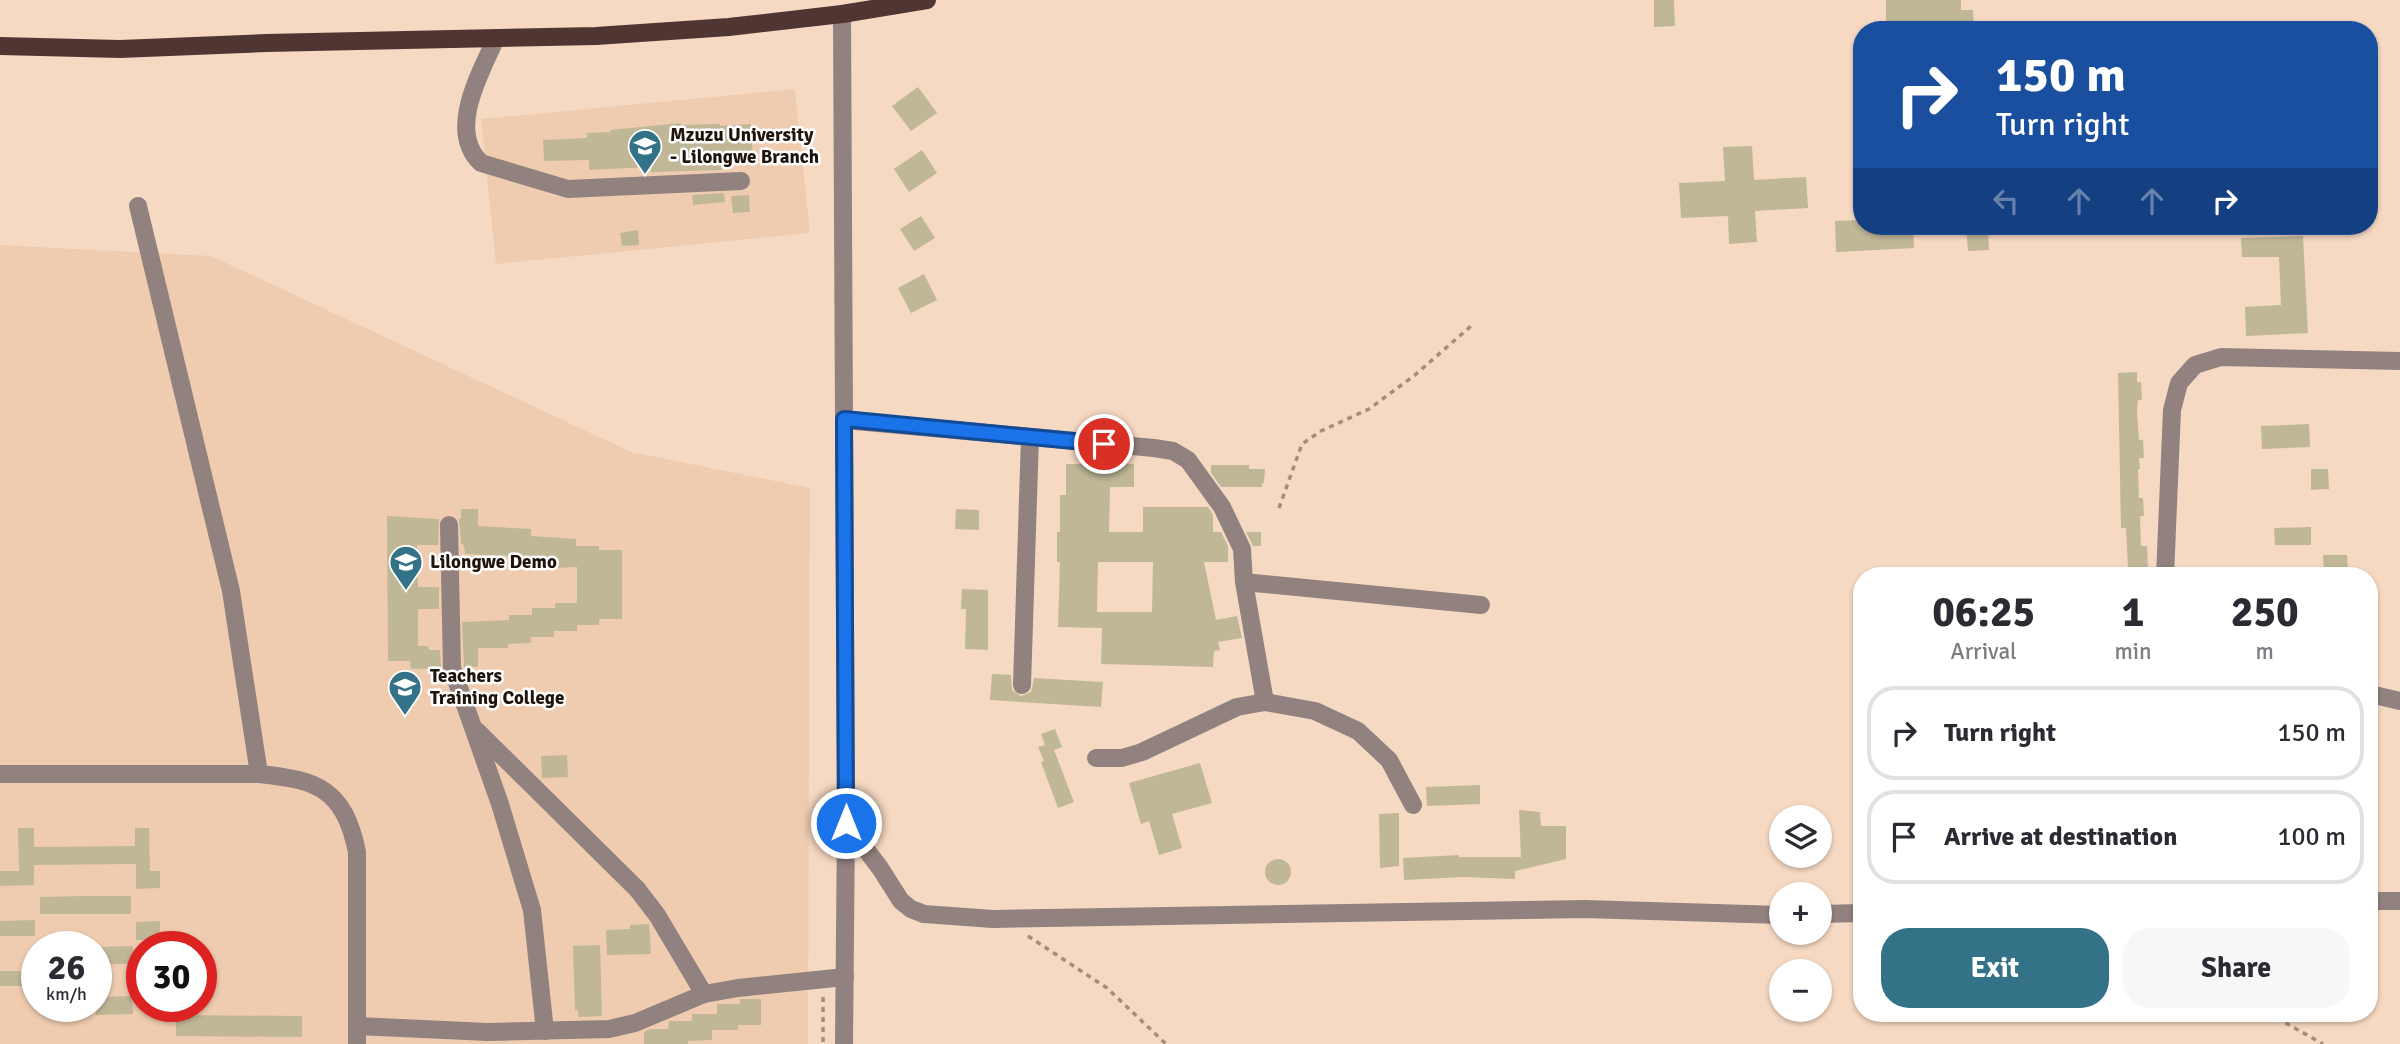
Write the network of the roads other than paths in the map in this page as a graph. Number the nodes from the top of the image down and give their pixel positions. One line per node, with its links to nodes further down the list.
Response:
1 (927, 0): 2 (main road)
2 (842, 13): 3 (main road); 8 (street)
3 (495, 40): 4 (main road); 5 (street)
4 (0, 47)
5 (741, 181)
6 (138, 205): 21 (street)
7 (2400, 361): 11 (street)
8 (844, 419): 9 (street); 23 (street)
9 (1030, 437): 12 (street); 14 (street)
10 (449, 525): 18 (street)
11 (2165, 567)
12 (1244, 583): 13 (street); 17 (street)
13 (1481, 605)
14 (1021, 685)
15 (2378, 696): 16 (street)
16 (2400, 701)
17 (1265, 702): 19 (street); 22 (street)
18 (473, 727): 30 (street); 31 (street)
19 (1096, 758)
20 (0, 774): 21 (street)
21 (259, 774): 32 (street)
22 (1413, 805)
23 (846, 823): 28 (street); 29 (street)
24 (2378, 901): 25 (street)
25 (2400, 901)
26 (1853, 913): 27 (street)
27 (1832, 914)
28 (1769, 915)
29 (845, 978): 30 (street); 34 (street)
30 (704, 994): 33 (street)
31 (545, 1031): 32 (street); 33 (street)
32 (357, 1035)
33 (577, 1037)
34 (844, 1044)

